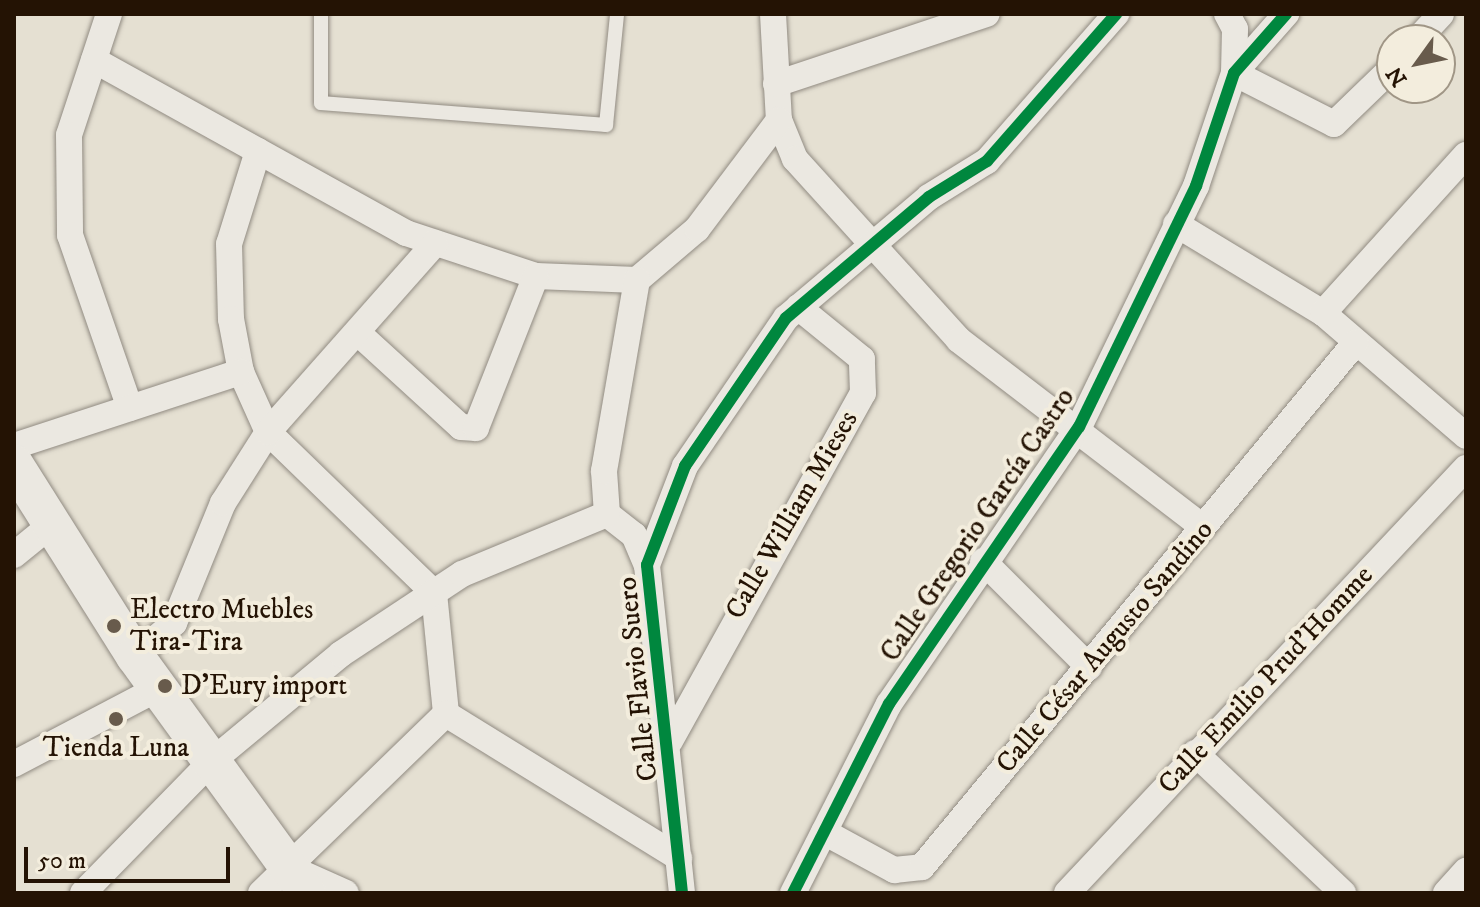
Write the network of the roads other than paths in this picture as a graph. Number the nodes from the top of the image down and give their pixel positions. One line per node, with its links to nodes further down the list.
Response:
1 (109, 14): 9 (street)
2 (321, 14): 3 (lane)
3 (617, 14)
4 (773, 14): 11 (street)
5 (987, 14): 11 (street)
6 (1116, 14): 18 (street, Calle Flavio Suero)
7 (1227, 14): 10 (street)
8 (1286, 14): 10 (street, Calle Gregorio García Castro)
9 (94, 60): 14 (street); 26 (street)
10 (1234, 73): 12 (street); 16 (street, Calle Gregorio García Castro)
11 (776, 84): 13 (street)
12 (1376, 85)
13 (779, 120): 18 (street); 20 (street)
14 (258, 151): 17 (street); 25 (street)
15 (1466, 155): 22 (street)
16 (1176, 224): 22 (street); 27 (street, Calle Gregorio García Castro)
17 (435, 243): 19 (street); 23 (street)
18 (868, 247): 21 (street, Calle Flavio Suero); 27 (street)
19 (536, 276): 20 (street); 23 (street)
20 (637, 280): 33 (street)
21 (798, 307): 38 (street, Calle Flavio Suero); 44 (street, Calle William Mieses)
22 (1323, 313): 24 (street)
23 (358, 333): 28 (street)
24 (1356, 342): 29 (street); 35 (street, Calle César Augusto Sandino)
25 (241, 372): 26 (street); 28 (street)
26 (130, 408): 30 (street)
27 (1079, 427): 35 (street); 37 (street, Calle Gregorio García Castro)
28 (268, 432): 39 (street); 40 (street)
29 (1466, 436)
30 (14, 446)
31 (14, 464): 34 (main road)
32 (1466, 468): 45 (street, Calle Emilio Prud'Homme)
33 (607, 514): 38 (street); 39 (street)
34 (52, 524): 36 (street); 40 (main road)
35 (1203, 527): 41 (street, Calle César Augusto Sandino)
36 (14, 555)
37 (983, 561): 41 (street); 48 (street, Calle Gregorio García Castro)
38 (647, 565): 44 (street, Calle Flavio Suero)
39 (434, 593): 43 (street); 46 (street)
40 (135, 656): 42 (main road)
41 (1089, 667): 48 (street, Calle César Augusto Sandino)
42 (159, 688): 46 (main road); 47 (street)
43 (446, 714): 49 (street); 51 (street)
44 (670, 741): 49 (street, Calle Flavio Suero)
45 (1195, 753): 57 (street, Calle Emilio Prud'Homme); 58 (street)
46 (211, 762): 51 (main road); 52 (street)
47 (14, 764)
48 (824, 832): 56 (street, Calle Gregorio García Castro)
49 (679, 858): 55 (street, Calle Flavio Suero)
50 (1466, 871): 59 (street)
51 (298, 880): 53 (street); 54 (street)
52 (83, 893)
53 (261, 893)
54 (346, 893)
55 (682, 893)
56 (793, 893)
57 (1067, 893)
58 (1343, 893)
59 (1446, 893)

